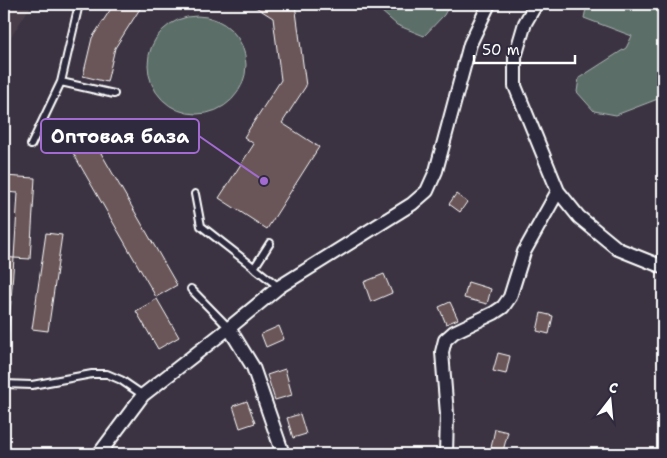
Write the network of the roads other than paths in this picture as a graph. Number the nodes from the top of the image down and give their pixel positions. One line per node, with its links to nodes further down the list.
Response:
1 (79, 4): 4 (lane)
2 (489, 4): 12 (street)
3 (536, 4): 7 (street)
4 (61, 82): 5 (lane); 6 (lane)
5 (114, 94)
6 (31, 145)
7 (558, 191): 10 (street); 19 (street)
8 (195, 194): 11 (lane)
9 (270, 243): 11 (lane)
10 (663, 267)
11 (254, 268): 12 (lane)
12 (279, 287): 14 (street)
13 (191, 288): 14 (lane)
14 (229, 328): 16 (street); 18 (street)
15 (4, 384): 16 (lane)
16 (143, 395): 17 (street)
17 (99, 454)
18 (282, 454)
19 (446, 454)

